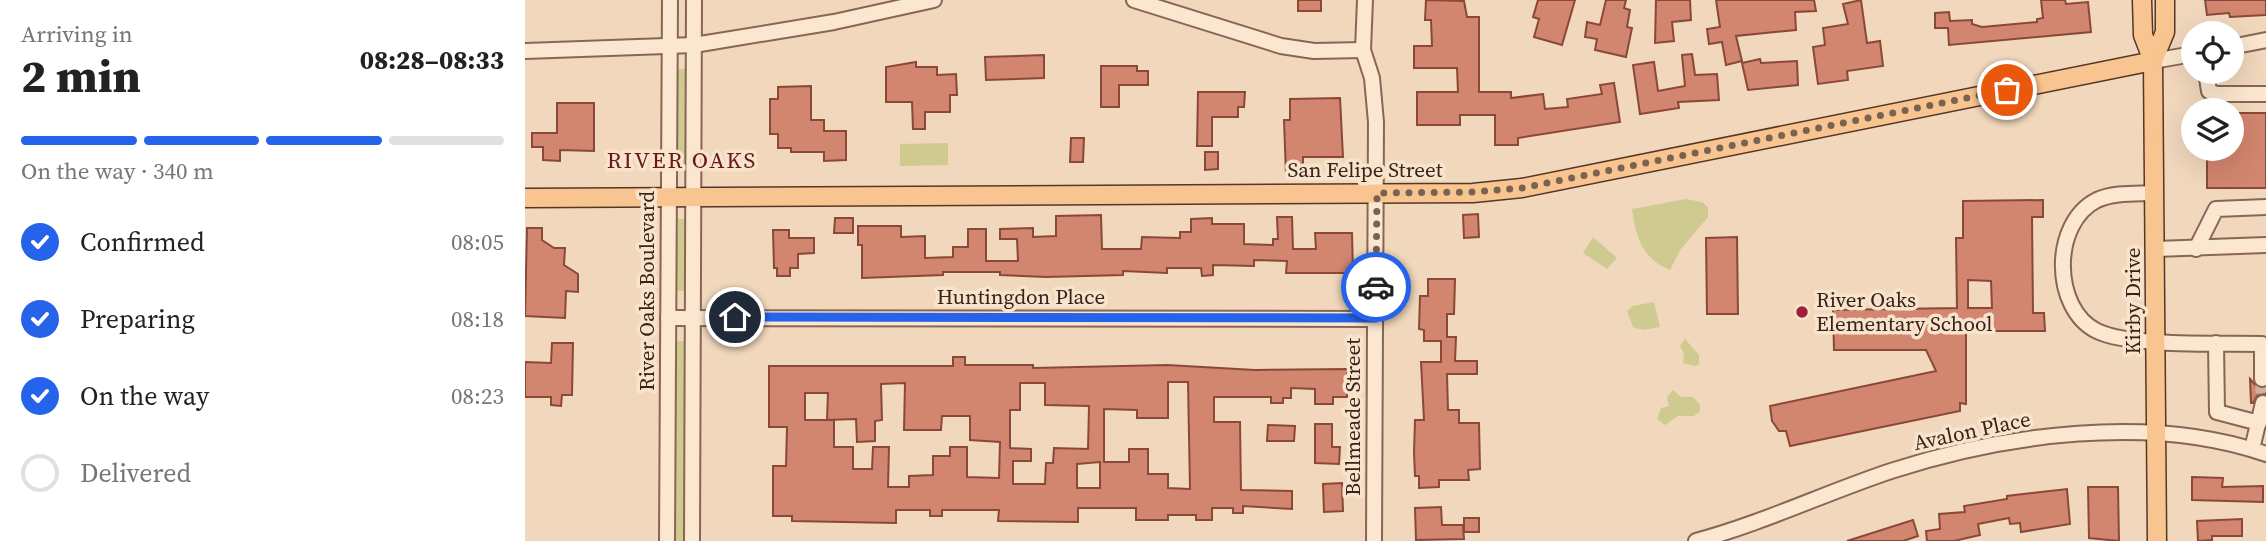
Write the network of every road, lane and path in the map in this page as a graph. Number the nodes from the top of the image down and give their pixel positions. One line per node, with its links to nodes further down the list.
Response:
1 (670, 0): 10 (street, River Oaks Boulevard)
2 (694, 0): 8 (street)
3 (934, 0): 8 (street)
4 (1134, 0): 12 (street)
5 (1365, 0): 12 (street, Bellmeade Street)
6 (2142, 0): 15 (main road, Kirby Drive)
7 (2165, 0): 15 (main road, Kirby Drive)
8 (694, 45): 10 (street); 22 (street)
9 (2264, 45): 11 (street)
10 (670, 46): 13 (street); 21 (street, River Oaks Boulevard)
11 (2244, 46)
12 (1363, 50): 19 (street, Bellmeade Street)
13 (525, 51)
14 (2181, 56): 15 (street, San Felipe Street)
15 (2153, 61): 18 (main road, Kirby Drive); 19 (main road, San Felipe Street)
16 (2208, 84): 17 (street)
17 (2266, 94)
18 (2155, 192): 25 (main road, Kirby Drive); 30 (street)
19 (1377, 193): 22 (main road, San Felipe Street); 29 (street, Bellmeade Street)
20 (525, 198): 21 (main road, San Felipe Street)
21 (669, 198): 22 (main road, San Felipe Street); 28 (street, River Oaks Boulevard)
22 (694, 198): 27 (street)
23 (2266, 207): 26 (street)
24 (2266, 246): 26 (street)
25 (2156, 249): 26 (street); 30 (main road, Kirby Drive)
26 (2196, 249)
27 (693, 317): 28 (street, Huntingdon Place); 29 (street, Huntingdon Place); 38 (street)
28 (668, 318): 37 (street, River Oaks Boulevard)
29 (1375, 318): 39 (street, Bellmeade Street)
30 (2156, 341): 31 (street); 35 (main road, Kirby Drive)
31 (2216, 343): 32 (street); 34 (street)
32 (2262, 379)
33 (2263, 403): 34 (street)
34 (2259, 424): 36 (street)
35 (2155, 433): 36 (street, Avalon Place); 40 (street, Avalon Place); 41 (main road, Kirby Drive)
36 (2259, 451)
37 (667, 541)
38 (692, 541)
39 (1374, 541)
40 (1696, 541)
41 (2157, 541)

